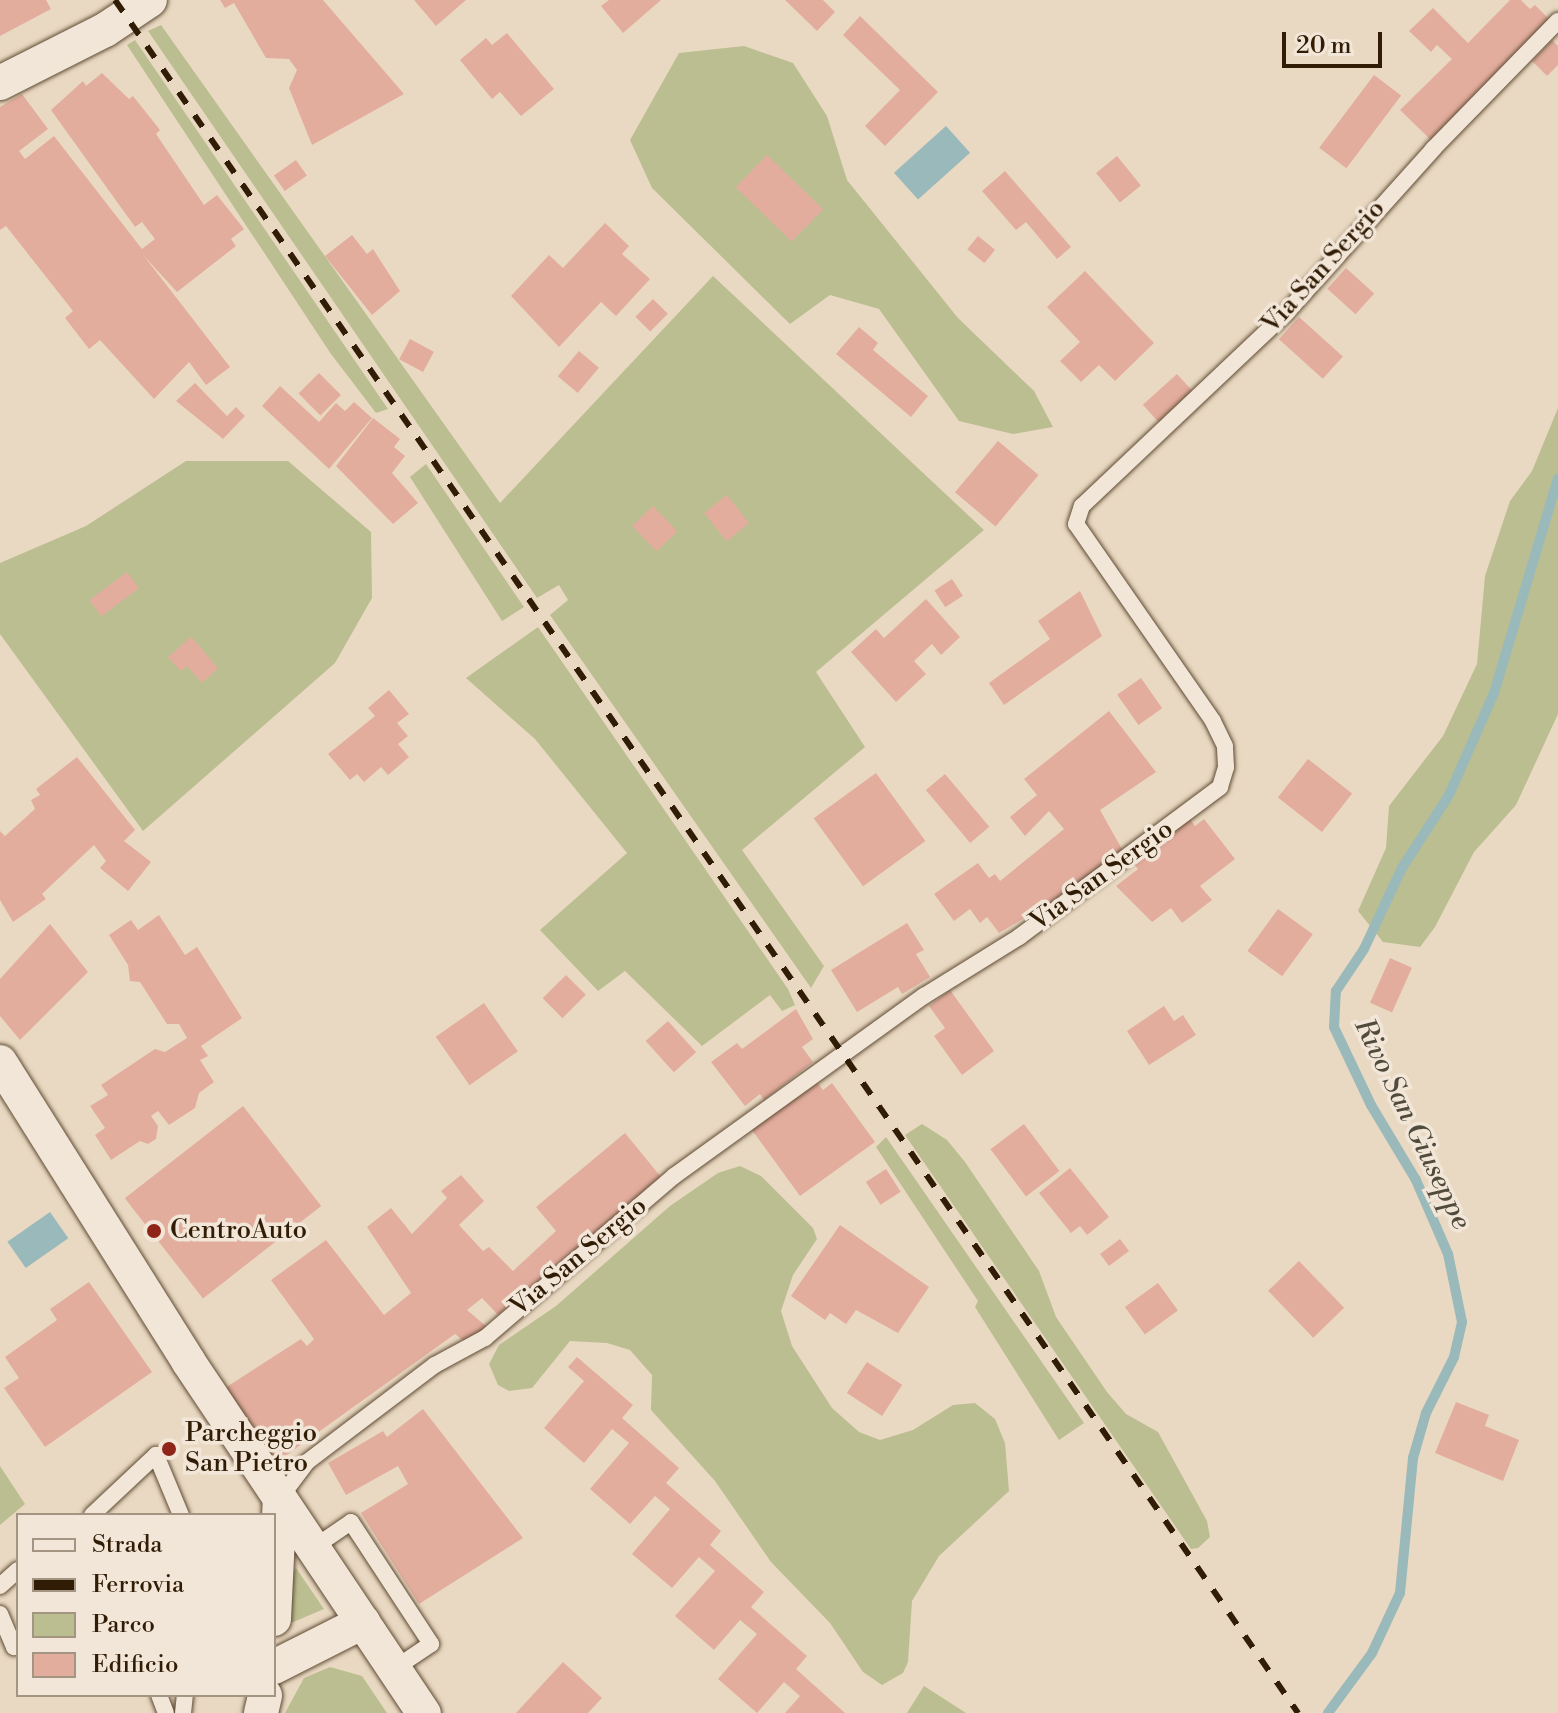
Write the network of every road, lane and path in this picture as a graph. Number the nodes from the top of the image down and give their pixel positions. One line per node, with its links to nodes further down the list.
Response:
1 (150, 0): 3 (street)
2 (1558, 21): 5 (lane, Via San Sergio)
3 (0, 83)
4 (0, 1062): 5 (street)
5 (280, 1498): 8 (street); 10 (street)
6 (94, 1513): 7 (lane)
7 (180, 1513)
8 (313, 1548): 13 (street); 16 (lane)
9 (16, 1572): 11 (lane)
10 (276, 1579)
11 (0, 1586)
12 (0, 1614): 14 (lane)
13 (363, 1622): 15 (street); 16 (street)
14 (16, 1646)
15 (276, 1666)
16 (394, 1669): 17 (street)
17 (424, 1713)

